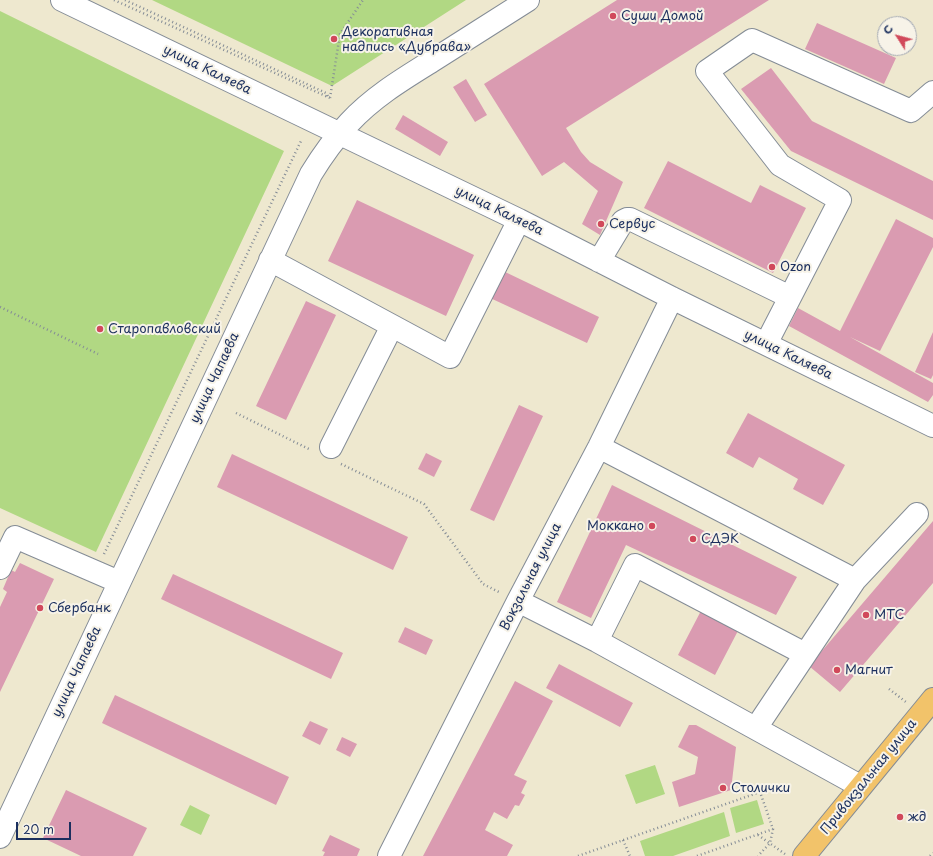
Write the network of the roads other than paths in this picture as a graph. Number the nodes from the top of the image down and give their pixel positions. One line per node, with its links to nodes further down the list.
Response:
1 (62, 0): 4 (street, улица Каляева)
2 (528, 0): 4 (street, улица Чапаева)
3 (933, 92): 8 (street)
4 (340, 134): 5 (street, улица Каляева); 6 (street, улица Чапаева)
5 (519, 220): 7 (street, улица Каляева); 10 (street)
6 (270, 260): 10 (street); 18 (street, улица Чапаева)
7 (599, 261): 8 (street); 9 (street, улица Каляева)
8 (790, 297): 11 (street)
9 (672, 298): 11 (street, улица Каляева); 13 (street, Вокзальная улица)
10 (392, 326): 14 (street)
11 (766, 344): 12 (street, улица Каляева)
12 (933, 426)
13 (599, 446): 17 (street); 19 (street, Вокзальная улица)
14 (328, 454)
15 (917, 514): 17 (street)
16 (0, 568): 18 (street)
17 (855, 580): 21 (street)
18 (120, 582): 25 (street, улица Чапаева)
19 (518, 601): 20 (street); 26 (street, Вокзальная улица)
20 (597, 641): 21 (street); 23 (street)
21 (805, 654): 23 (street)
22 (933, 698): 24 (main road, Привокзальная улица)
23 (756, 728): 24 (street)
24 (860, 786): 27 (main road, Привокзальная улица)
25 (0, 837)
26 (389, 856)
27 (804, 856)

